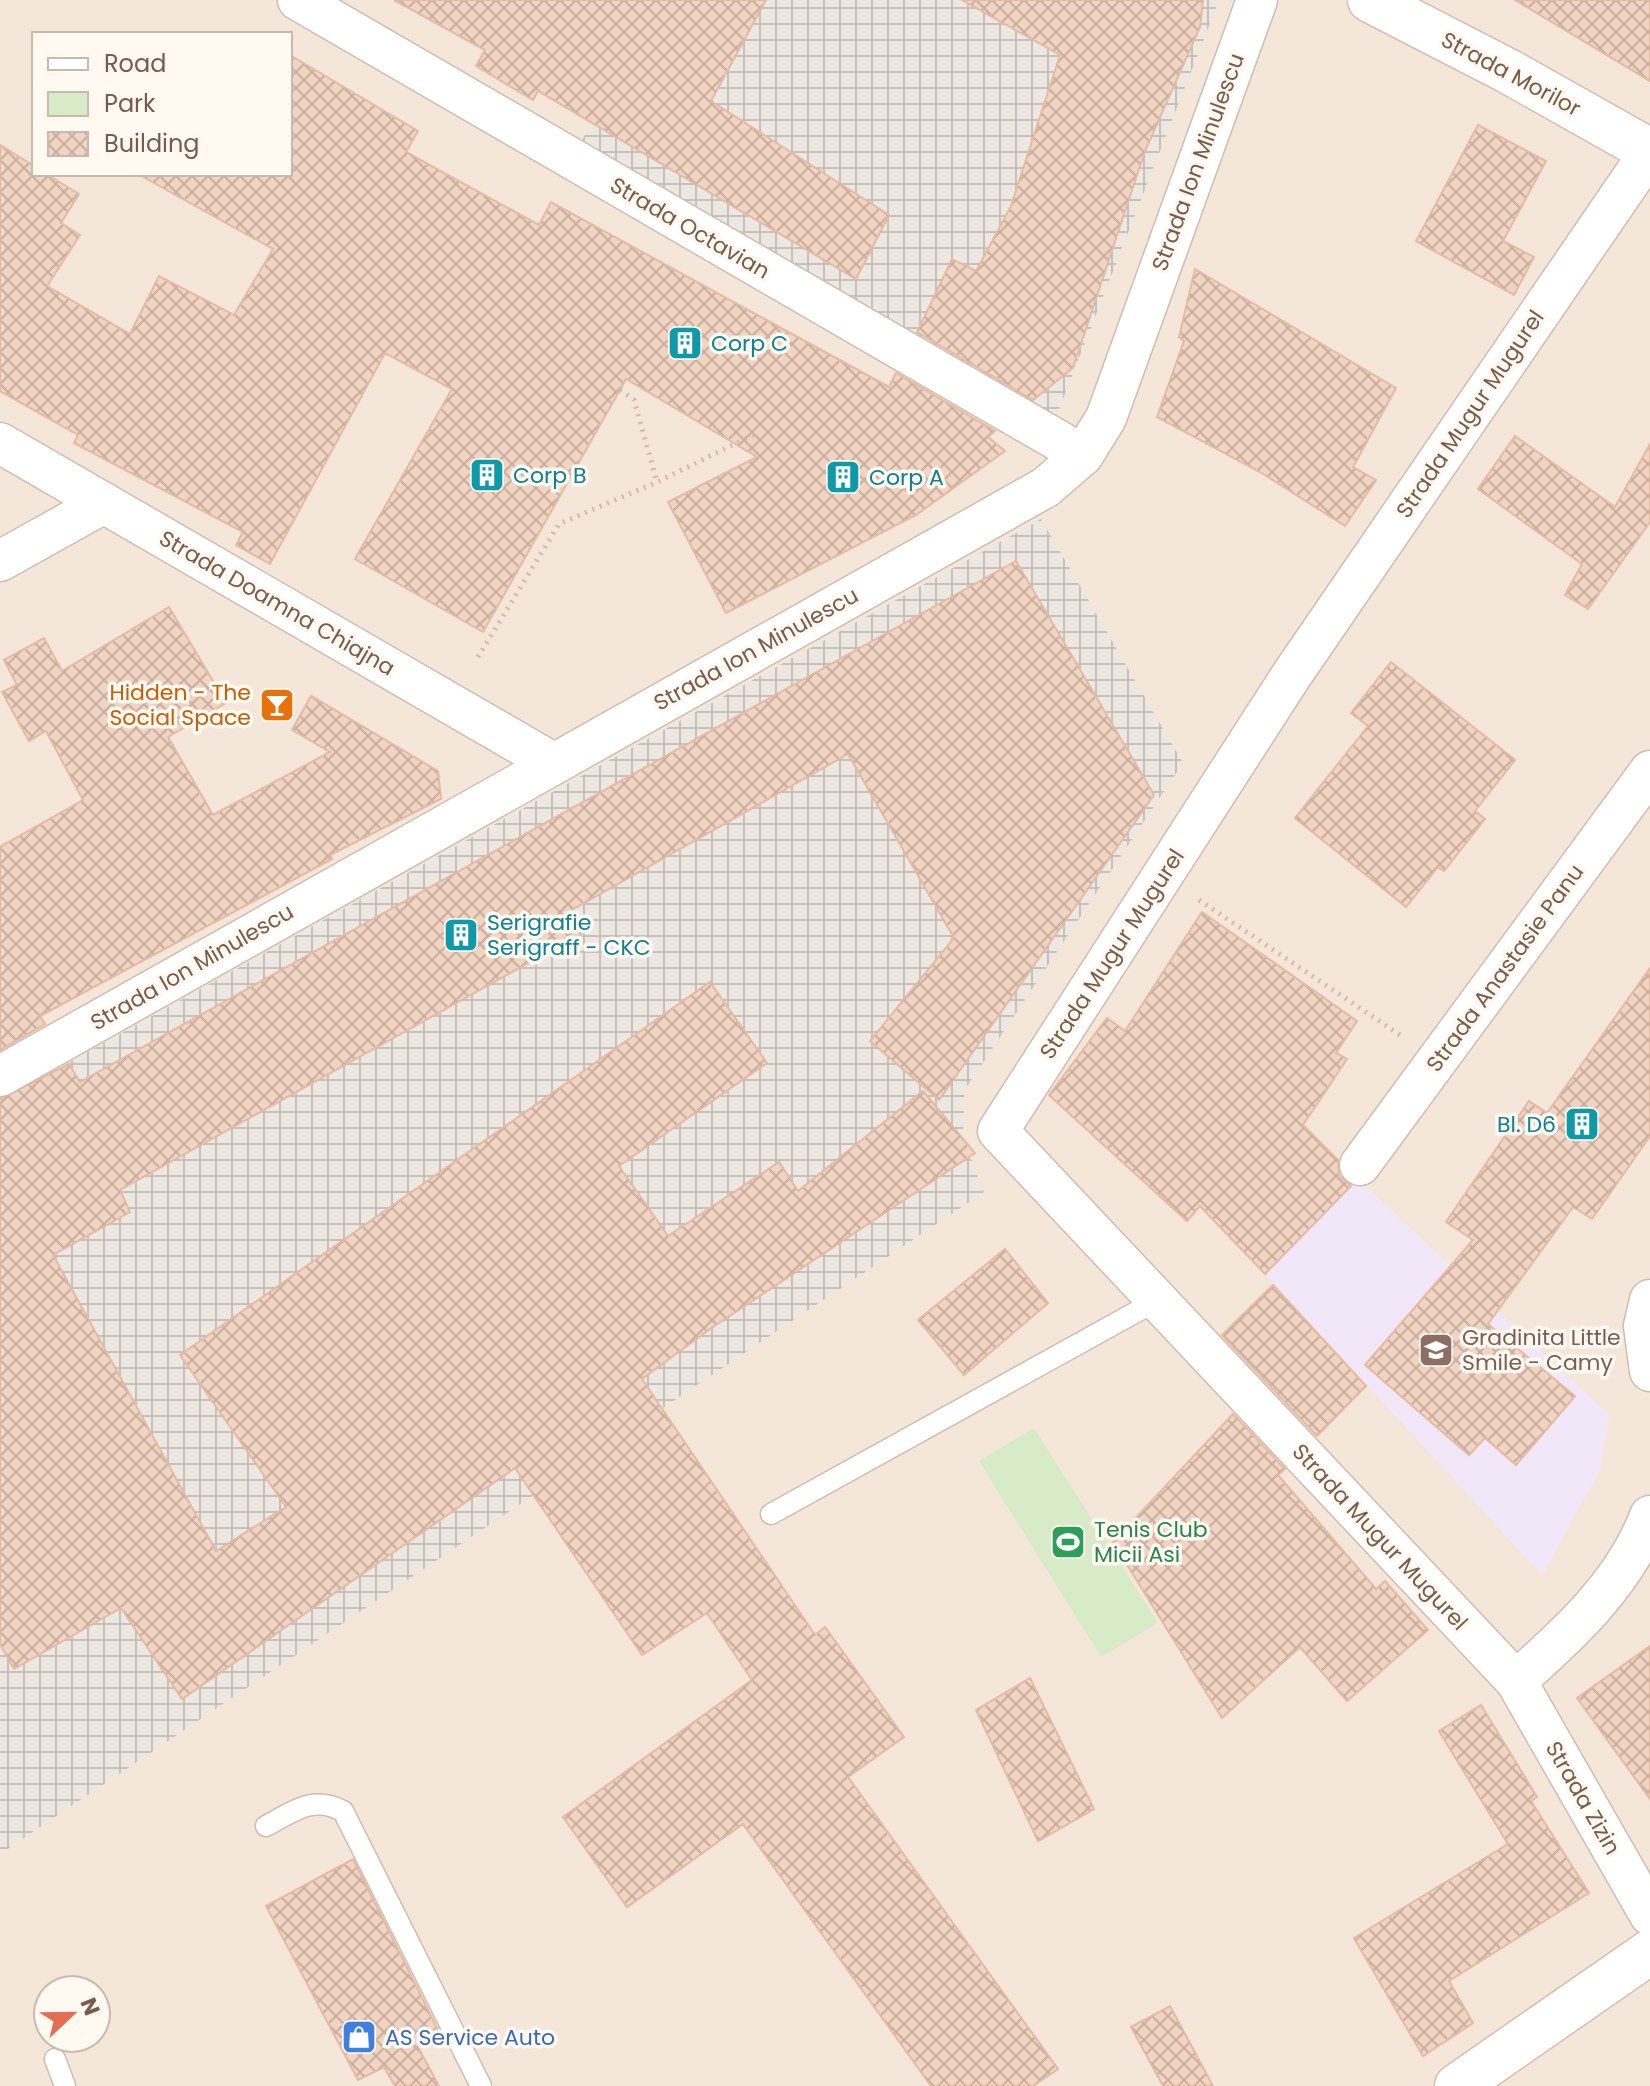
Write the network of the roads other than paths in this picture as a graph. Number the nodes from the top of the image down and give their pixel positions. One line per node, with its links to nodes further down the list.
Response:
1 (298, 0): 6 (street, Strada Octavian)
2 (1257, 0): 6 (street, Strada Ion Minulescu)
3 (1370, 0): 4 (street, Strada Morilor)
4 (1650, 152): 14 (street, Strada Mugur Mugurel)
5 (0, 443): 7 (street, Strada Doamna Chiajna)
6 (1083, 455): 9 (street, Strada Ion Minulescu)
7 (104, 503): 8 (street); 9 (street, Strada Doamna Chiajna)
8 (0, 561)
9 (553, 763): 11 (street, Strada Ion Minulescu)
10 (1650, 771): 12 (street, Strada Anastasie Panu)
11 (0, 1076)
12 (1360, 1165)
13 (1650, 1300): 15 (street)
14 (1156, 1301): 16 (lane); 18 (street, Strada Mugur Mugurel)
15 (1650, 1371)
16 (771, 1514)
17 (1650, 1516): 18 (street)
18 (1516, 1681): 20 (street, Strada Zizin)
19 (266, 1826): 24 (lane)
20 (1650, 1915)
21 (1650, 1952): 25 (street)
22 (55, 2059): 23 (lane)
23 (65, 2086)
24 (481, 2086)
25 (1457, 2086)

